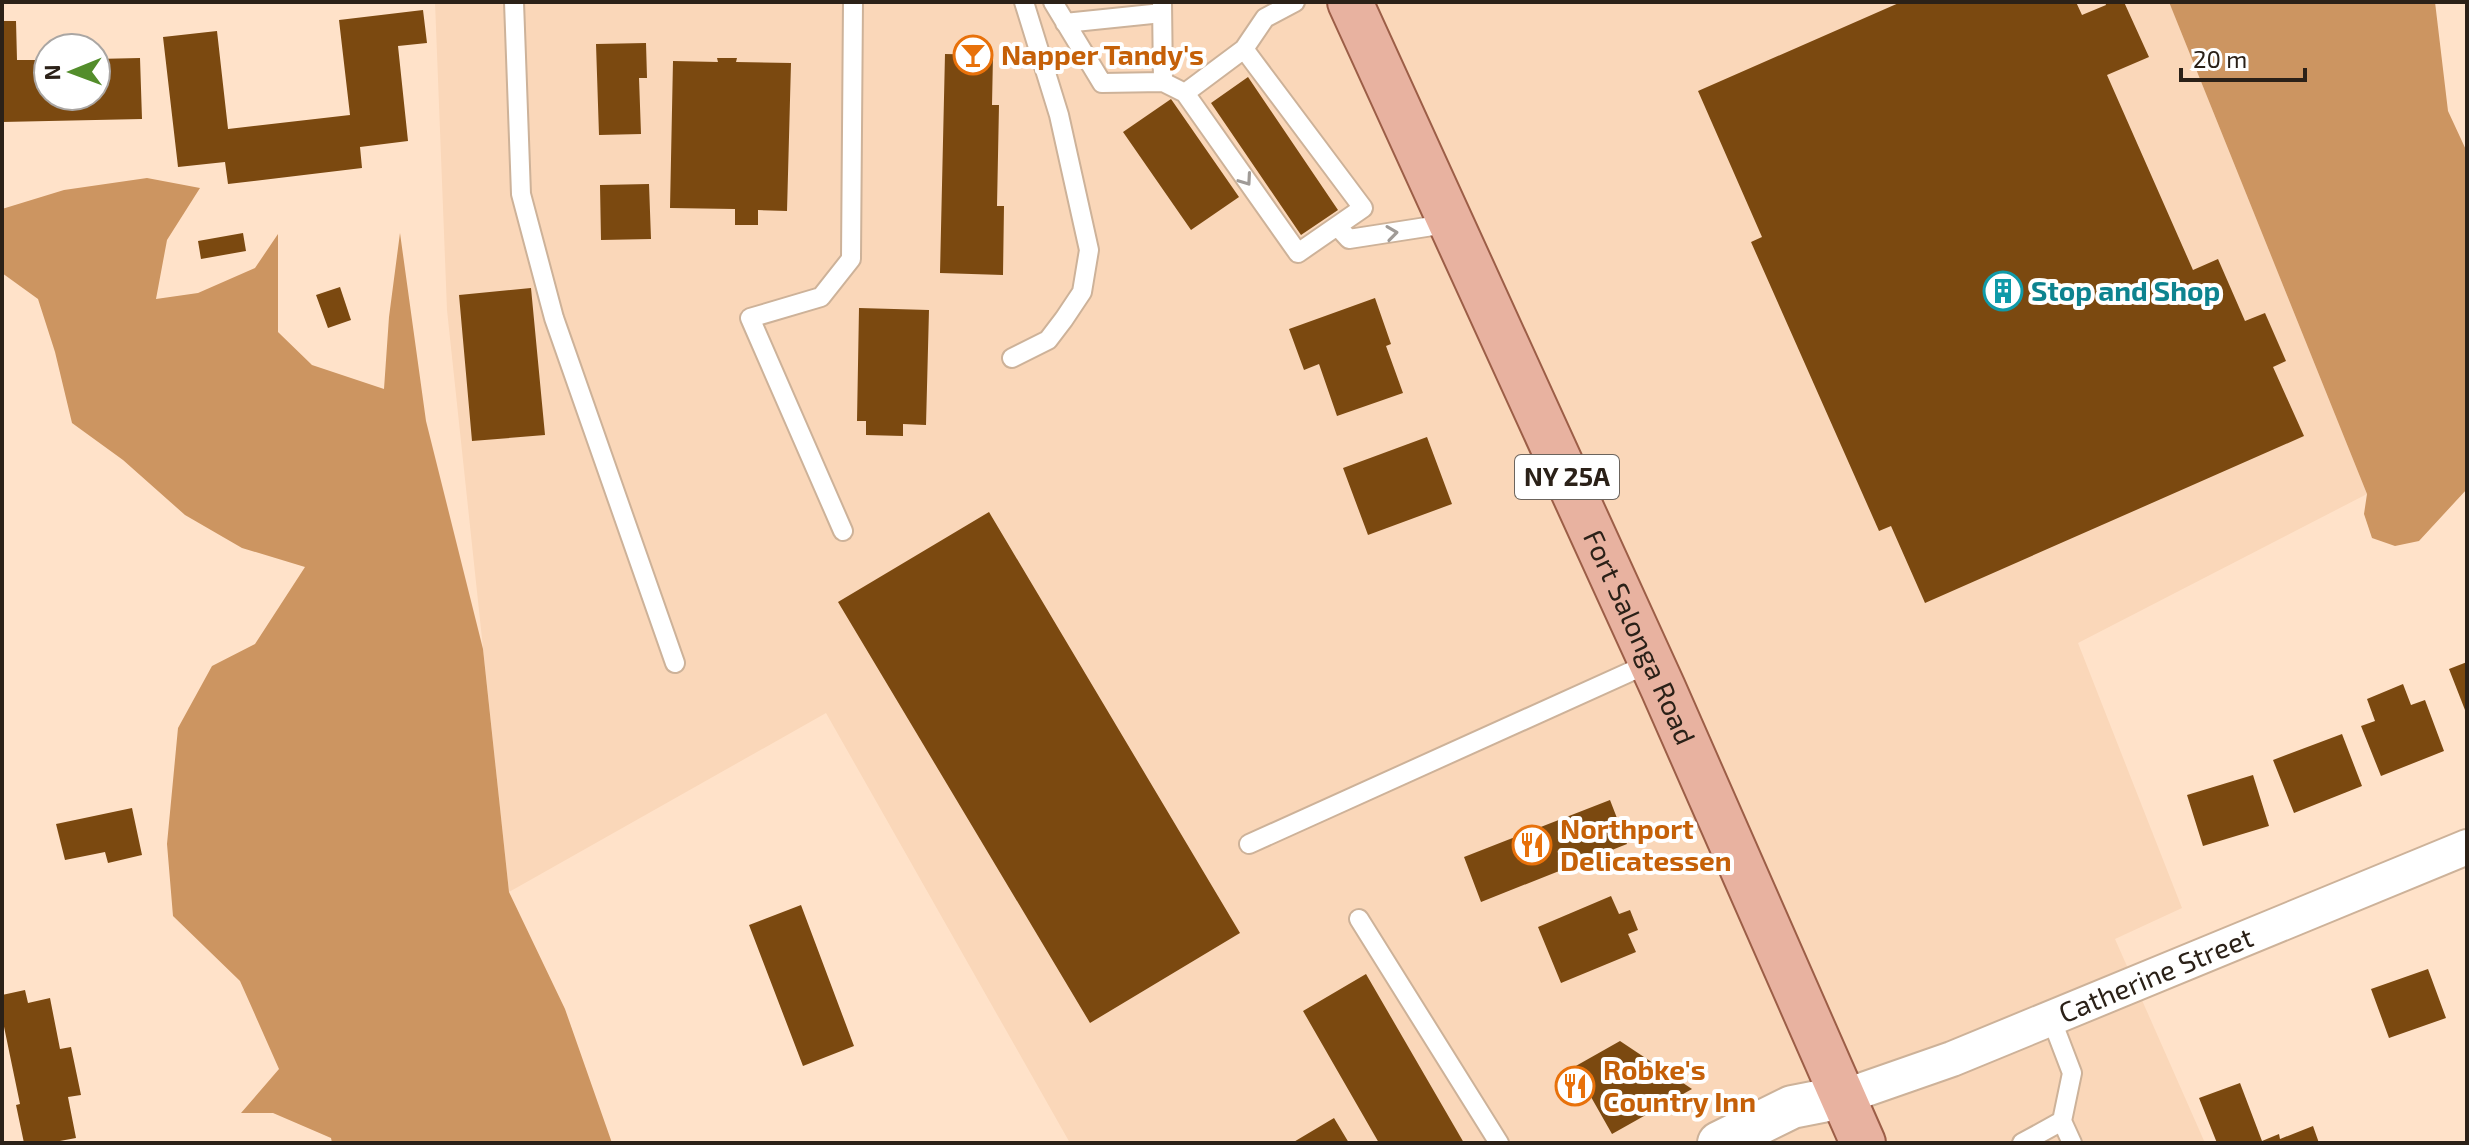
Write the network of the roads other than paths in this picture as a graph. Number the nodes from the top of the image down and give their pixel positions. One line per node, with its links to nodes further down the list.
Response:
1 (514, 2): 17 (lane)
2 (853, 2): 15 (lane)
3 (1024, 2): 14 (lane)
4 (1053, 2): 8 (lane)
5 (1295, 2): 9 (lane)
6 (1350, 2): 12 (main road, Fort Salonga Road / NY 25A)
7 (1162, 8): 8 (lane); 10 (lane)
8 (1065, 23): 10 (lane)
9 (1244, 49): 11 (lane); 13 (lane)
10 (1163, 82): 11 (lane)
11 (1185, 93): 13 (lane, one-way to 13)
12 (1452, 223): 13 (lane, one-way to 12); 16 (main road, Fort Salonga Road / NY 25A)
13 (1337, 226)
14 (1012, 358)
15 (843, 531)
16 (1652, 662): 18 (lane); 22 (main road, Fort Salonga Road / NY 25A)
17 (675, 663)
18 (1249, 844)
19 (2467, 847): 21 (street, Catherine Street)
20 (1359, 919): 24 (lane)
21 (2051, 1018): 22 (street, Catherine Street); 23 (lane)
22 (1843, 1097): 25 (street); 26 (main road, Fort Salonga Road / NY 25A)
23 (2062, 1121): 27 (lane); 28 (lane)
24 (1499, 1143)
25 (1719, 1143)
26 (1863, 1143)
27 (2022, 1143)
28 (2072, 1143)

